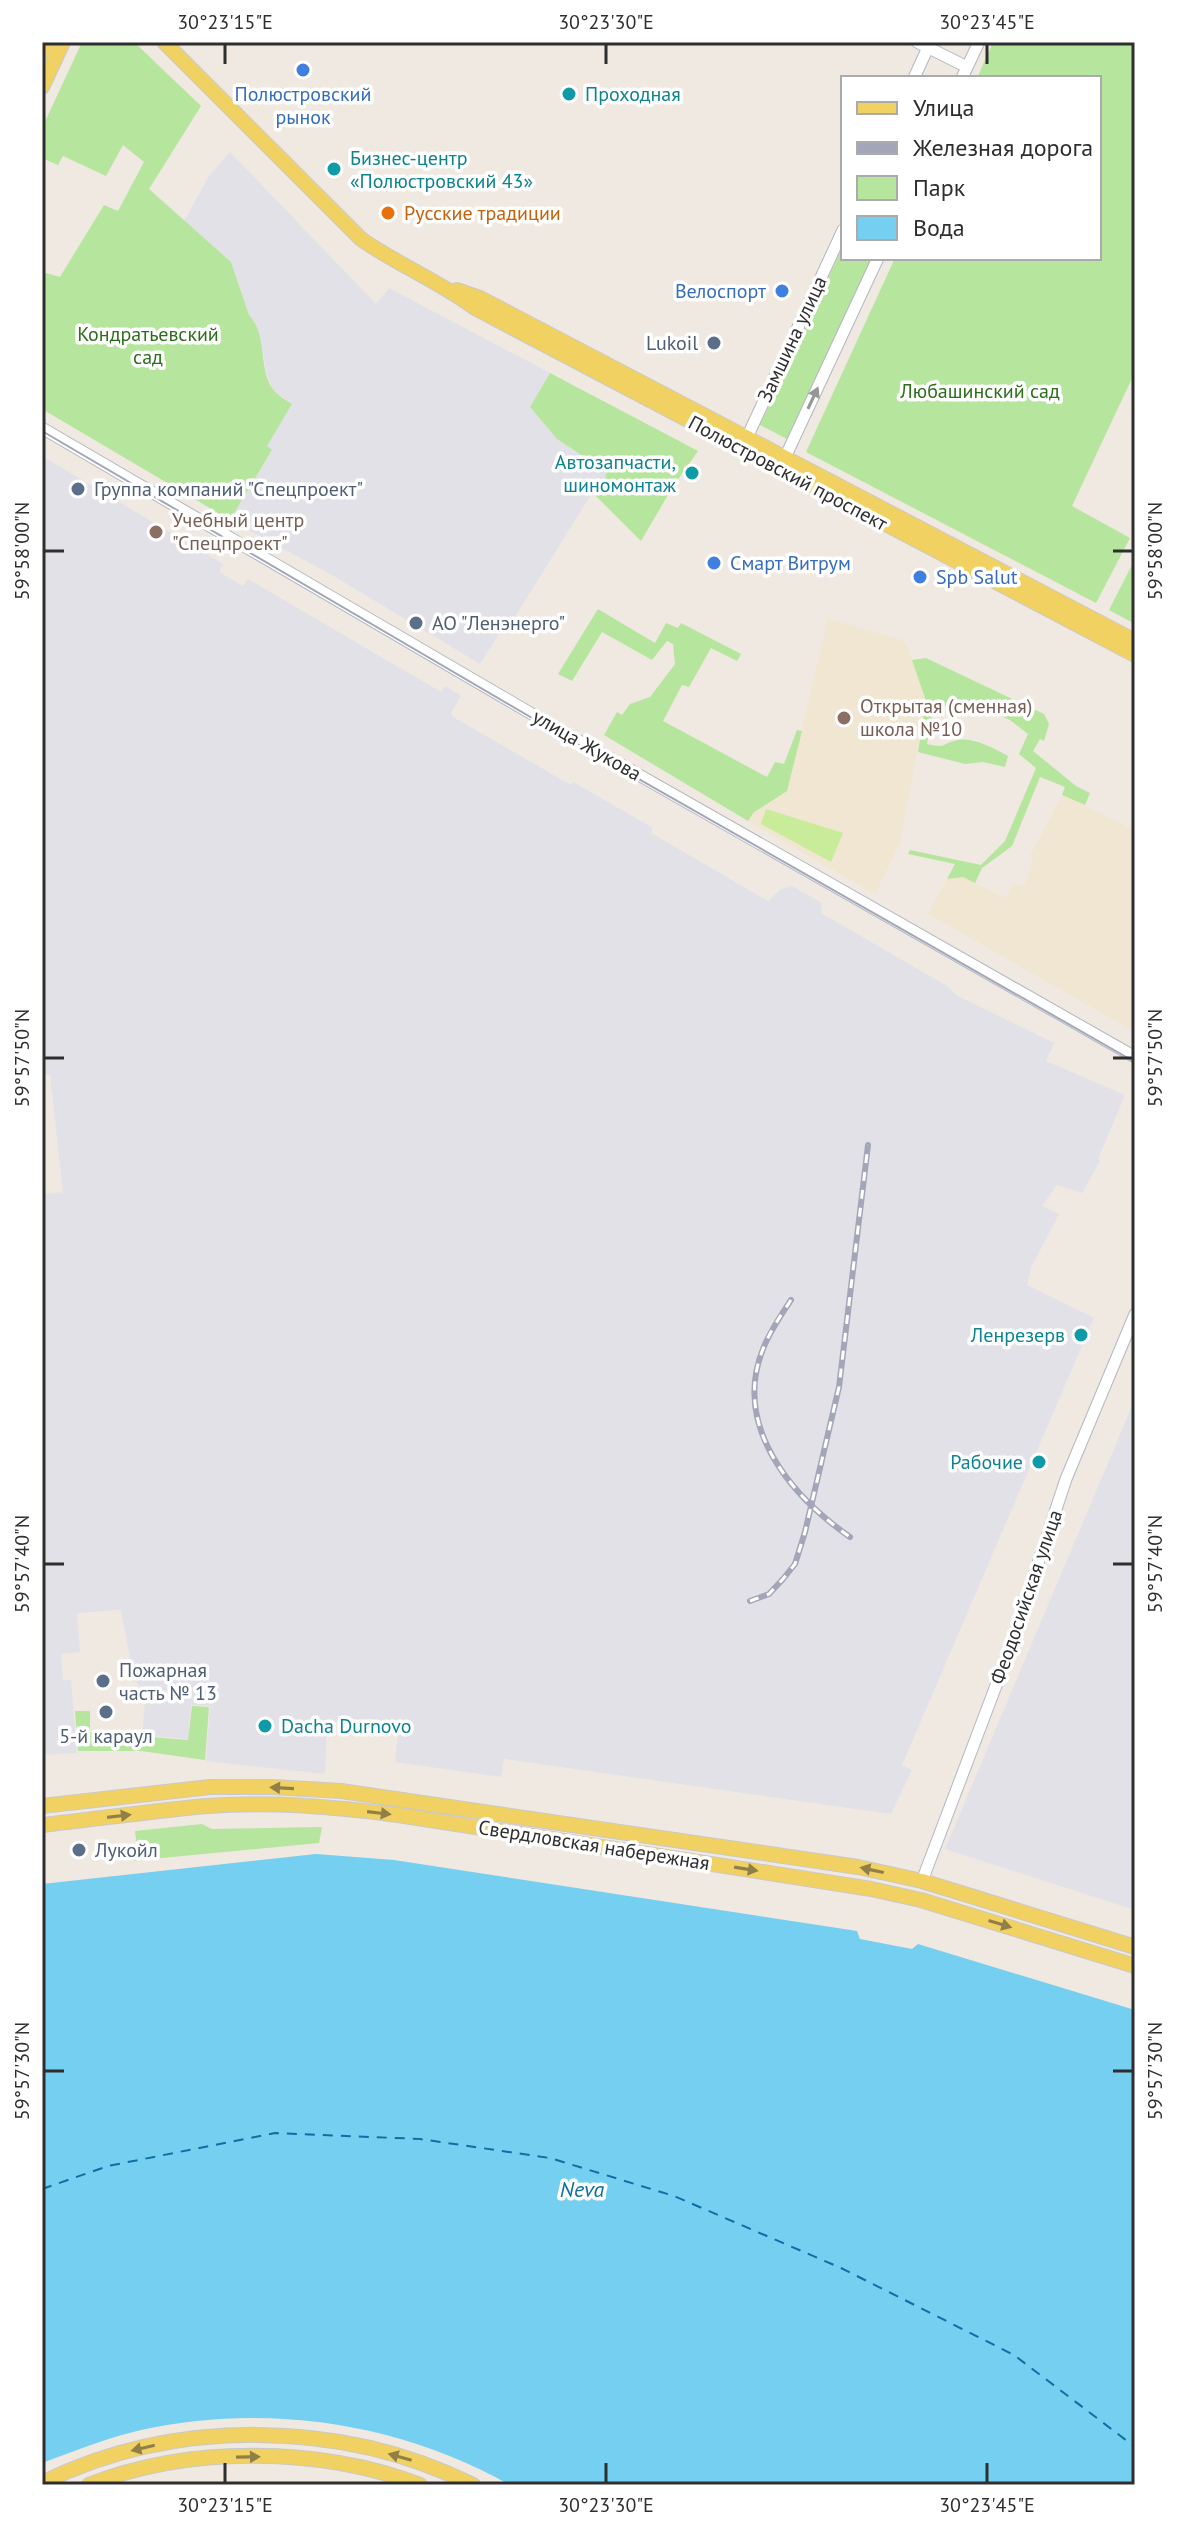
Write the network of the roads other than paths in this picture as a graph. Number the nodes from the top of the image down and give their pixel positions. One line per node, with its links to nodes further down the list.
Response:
1 (47, 42): 6 (main road)
2 (63, 42): 9 (main road)
3 (164, 42): 13 (main road, Полюстровский проспект)
4 (979, 42): 7 (street)
5 (925, 44): 7 (street); 8 (street)
6 (42, 53)
7 (964, 73)
8 (915, 76)
9 (42, 87)
10 (841, 234): 13 (street, Замшина улица)
11 (877, 260): 14 (street, one-way to 11)
12 (42, 428): 17 (street, улица Жукова)
13 (744, 443): 14 (main road, Полюстровский проспект)
14 (782, 463): 15 (main road, Полюстровский проспект); 16 (main road, Полюстровский проспект)
15 (1135, 641)
16 (1135, 655)
17 (1135, 1057)
18 (1135, 1314): 21 (street, Феодосийская улица)
19 (42, 1806): 21 (main road, Свердловская набережная, one-way to 19)
20 (42, 1825): 23 (main road, Свердловская набережная, one-way to 23)
21 (922, 1881): 22 (main road, Свердловская набережная)
22 (1135, 1947)
23 (1135, 1966)
24 (42, 2483): 27 (main road, one-way to 24)
25 (89, 2485): 26 (main road, one-way to 26)
26 (420, 2485)
27 (473, 2485)

